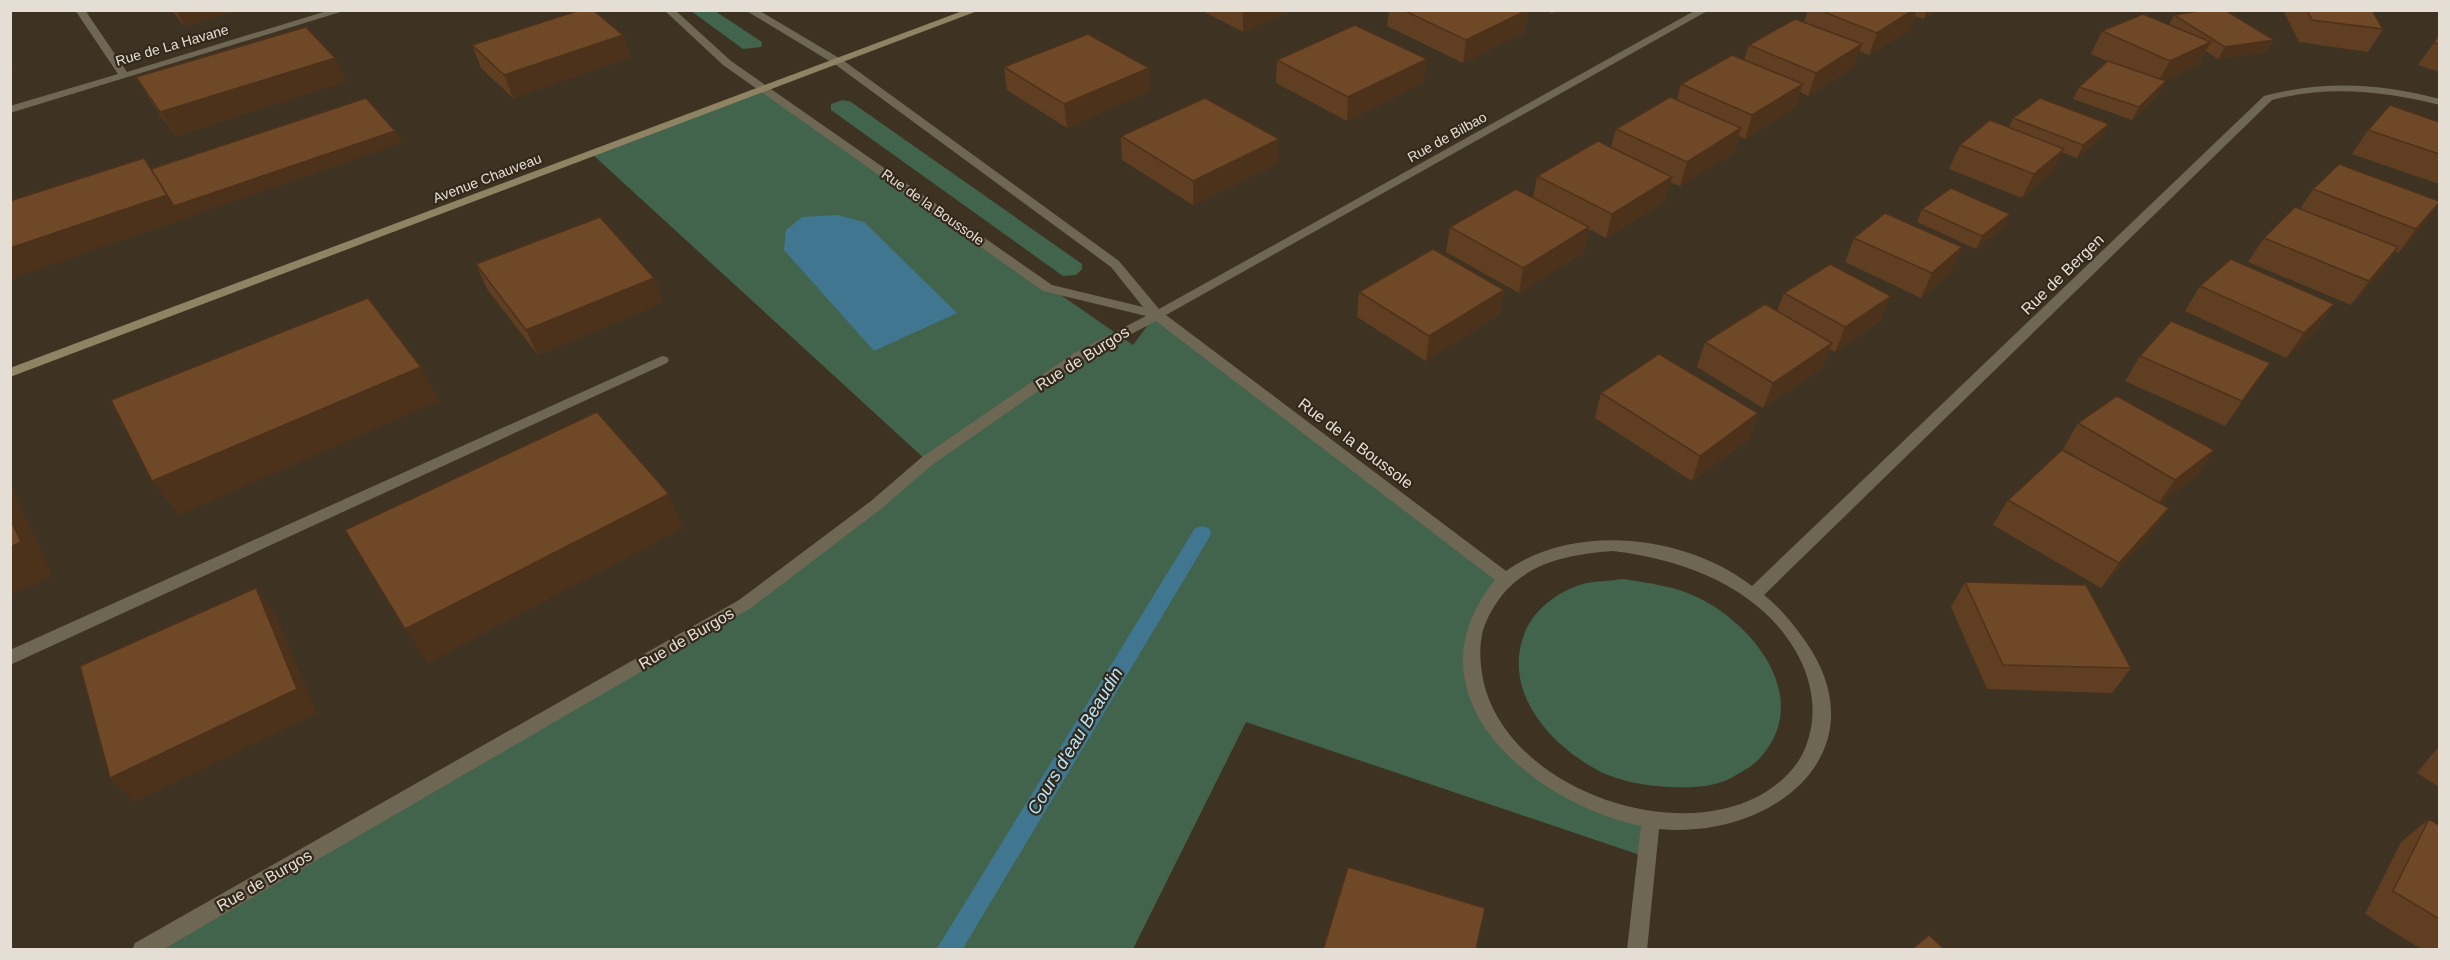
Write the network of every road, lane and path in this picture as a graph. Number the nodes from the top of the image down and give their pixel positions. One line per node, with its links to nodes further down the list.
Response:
1 (80, 10): 8 (street)
2 (342, 10): 8 (street, Rue de La Havane)
3 (669, 10): 9 (street, Rue de la Boussole)
4 (750, 10): 7 (street, Rue de la Boussole)
5 (975, 10): 7 (main road, Avenue Chauveau)
6 (1704, 10): 12 (street, Rue de Bilbao)
7 (840, 63): 9 (main road, Avenue Chauveau); 13 (street, Rue de la Boussole)
8 (123, 74): 11 (street, Rue de La Havane)
9 (766, 91): 13 (street, Rue de la Boussole); 15 (main road, Avenue Chauveau)
10 (2439, 102): 17 (street, Rue de Bergen)
11 (10, 110)
12 (1205, 290): 13 (street, Rue de Burgos)
13 (1156, 314): 16 (street, Rue de la Boussole); 20 (street, Rue de Burgos)
14 (662, 360): 18 (street)
15 (10, 373)
16 (1505, 579): 17 (street); 19 (street)
17 (1754, 594): 19 (street)
18 (10, 658)
19 (1651, 820): 21 (street)
20 (142, 950)
21 (1637, 950)

